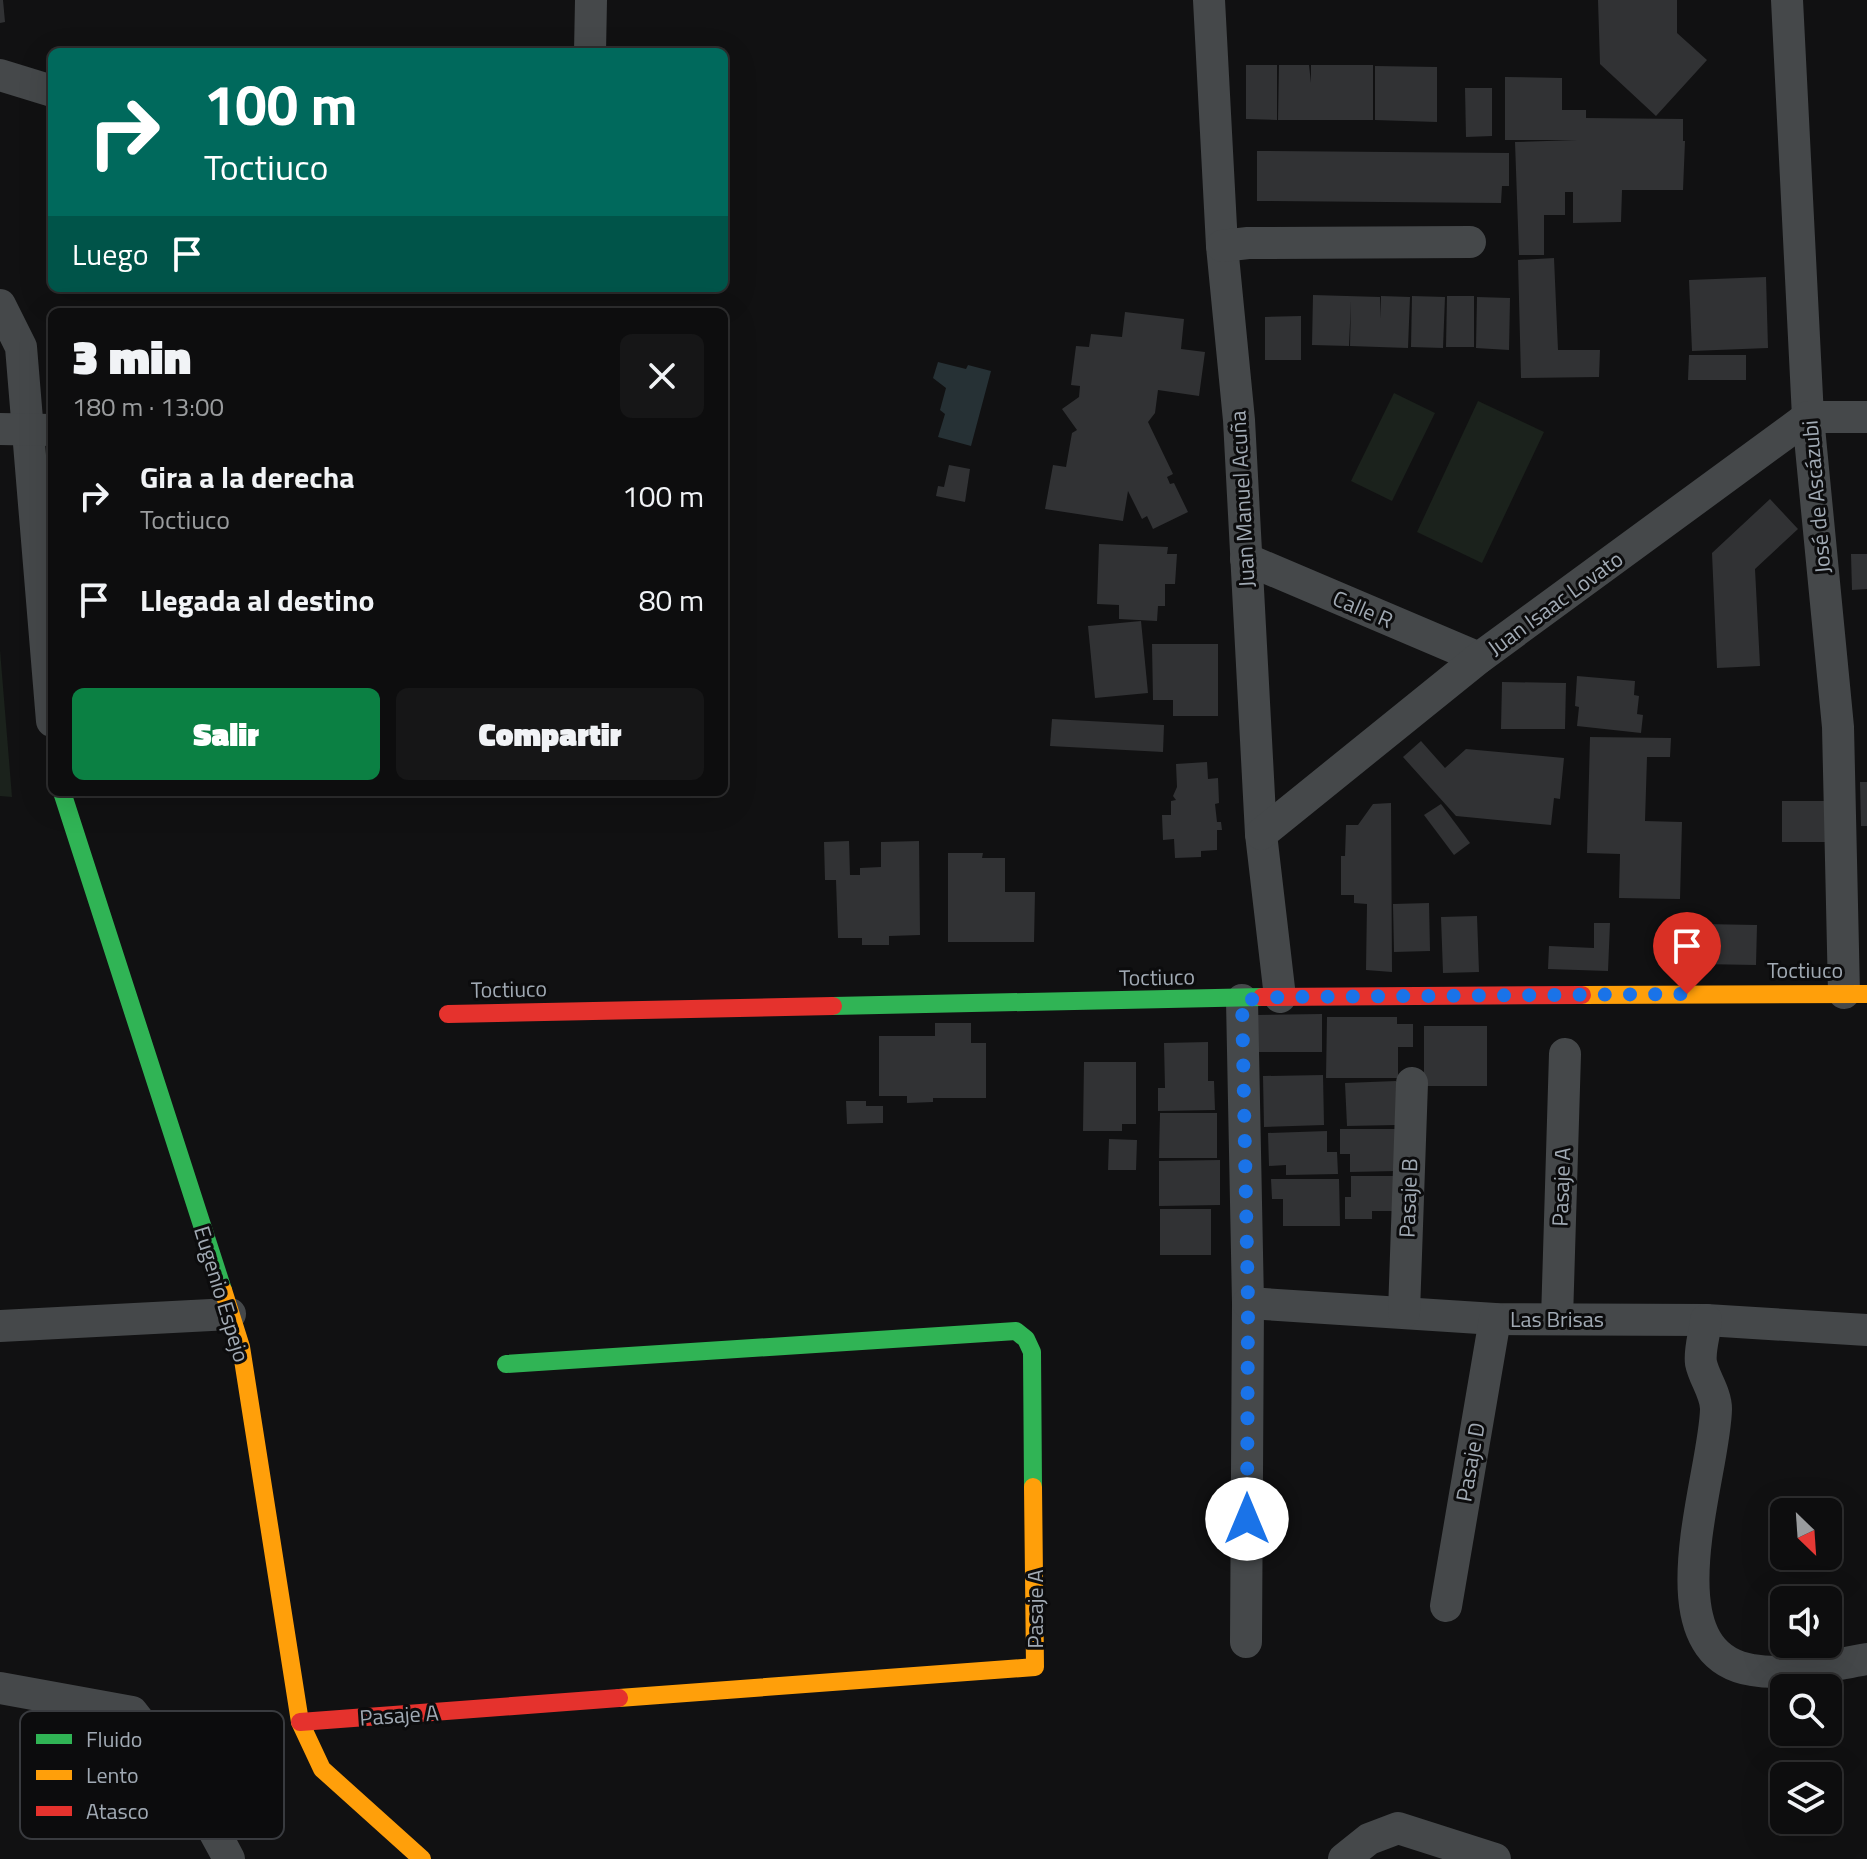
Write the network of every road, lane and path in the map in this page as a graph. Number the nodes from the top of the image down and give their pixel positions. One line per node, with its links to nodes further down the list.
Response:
1 (591, 0): 4 (street)
2 (1209, 0): 8 (street, Juan Manuel Acuña)
3 (1787, 0): 10 (street, José de Ascázubi)
4 (590, 48)
5 (0, 75): 6 (street)
6 (48, 90)
7 (1470, 242): 8 (street)
8 (1222, 246): 13 (street, Juan Manuel Acuña)
9 (0, 305): 12 (street)
10 (1808, 417): 11 (street); 14 (street, Juan Isaac Lovato); 18 (street, José de Ascázubi)
11 (1867, 417)
12 (27, 429): 15 (street)
13 (1246, 559): 14 (street, Calle R); 17 (street, Juan Manuel Acuña)
14 (1479, 658): 17 (street, Juan Isaac Lovato)
15 (48, 674)
16 (63, 796): 26 (street, Eugenio Espejo)
17 (1261, 834): 19 (street, Juan Manuel Acuña)
18 (1856, 994): 19 (street, Toctiuco)
19 (1280, 997): 20 (street, Toctiuco)
20 (1242, 1000): 21 (street, Toctiuco); 24 (street)
21 (448, 1014)
22 (1565, 1054): 28 (street, Pasaje A)
23 (1412, 1083): 25 (street, Pasaje B)
24 (1248, 1303): 25 (street, Las Brisas); 34 (street)
25 (1404, 1312): 27 (street, Las Brisas)
26 (230, 1314): 30 (street); 38 (street, Eugenio Espejo)
27 (1495, 1319): 28 (street, Las Brisas); 33 (street, Pasaje D)
28 (1557, 1319): 29 (street, Las Brisas)
29 (1706, 1320): 31 (street, Las Brisas); 35 (street)
30 (0, 1326)
31 (1867, 1330)
32 (506, 1364): 38 (street, Pasaje A)
33 (1446, 1606)
34 (1246, 1642)
35 (1867, 1659)
36 (0, 1688): 37 (street)
37 (126, 1711)
38 (300, 1722): 41 (street, Eugenio Espejo)
39 (219, 1839): 40 (street)
40 (229, 1859)
41 (422, 1859)
42 (1344, 1859): 43 (street)
43 (1495, 1859)

